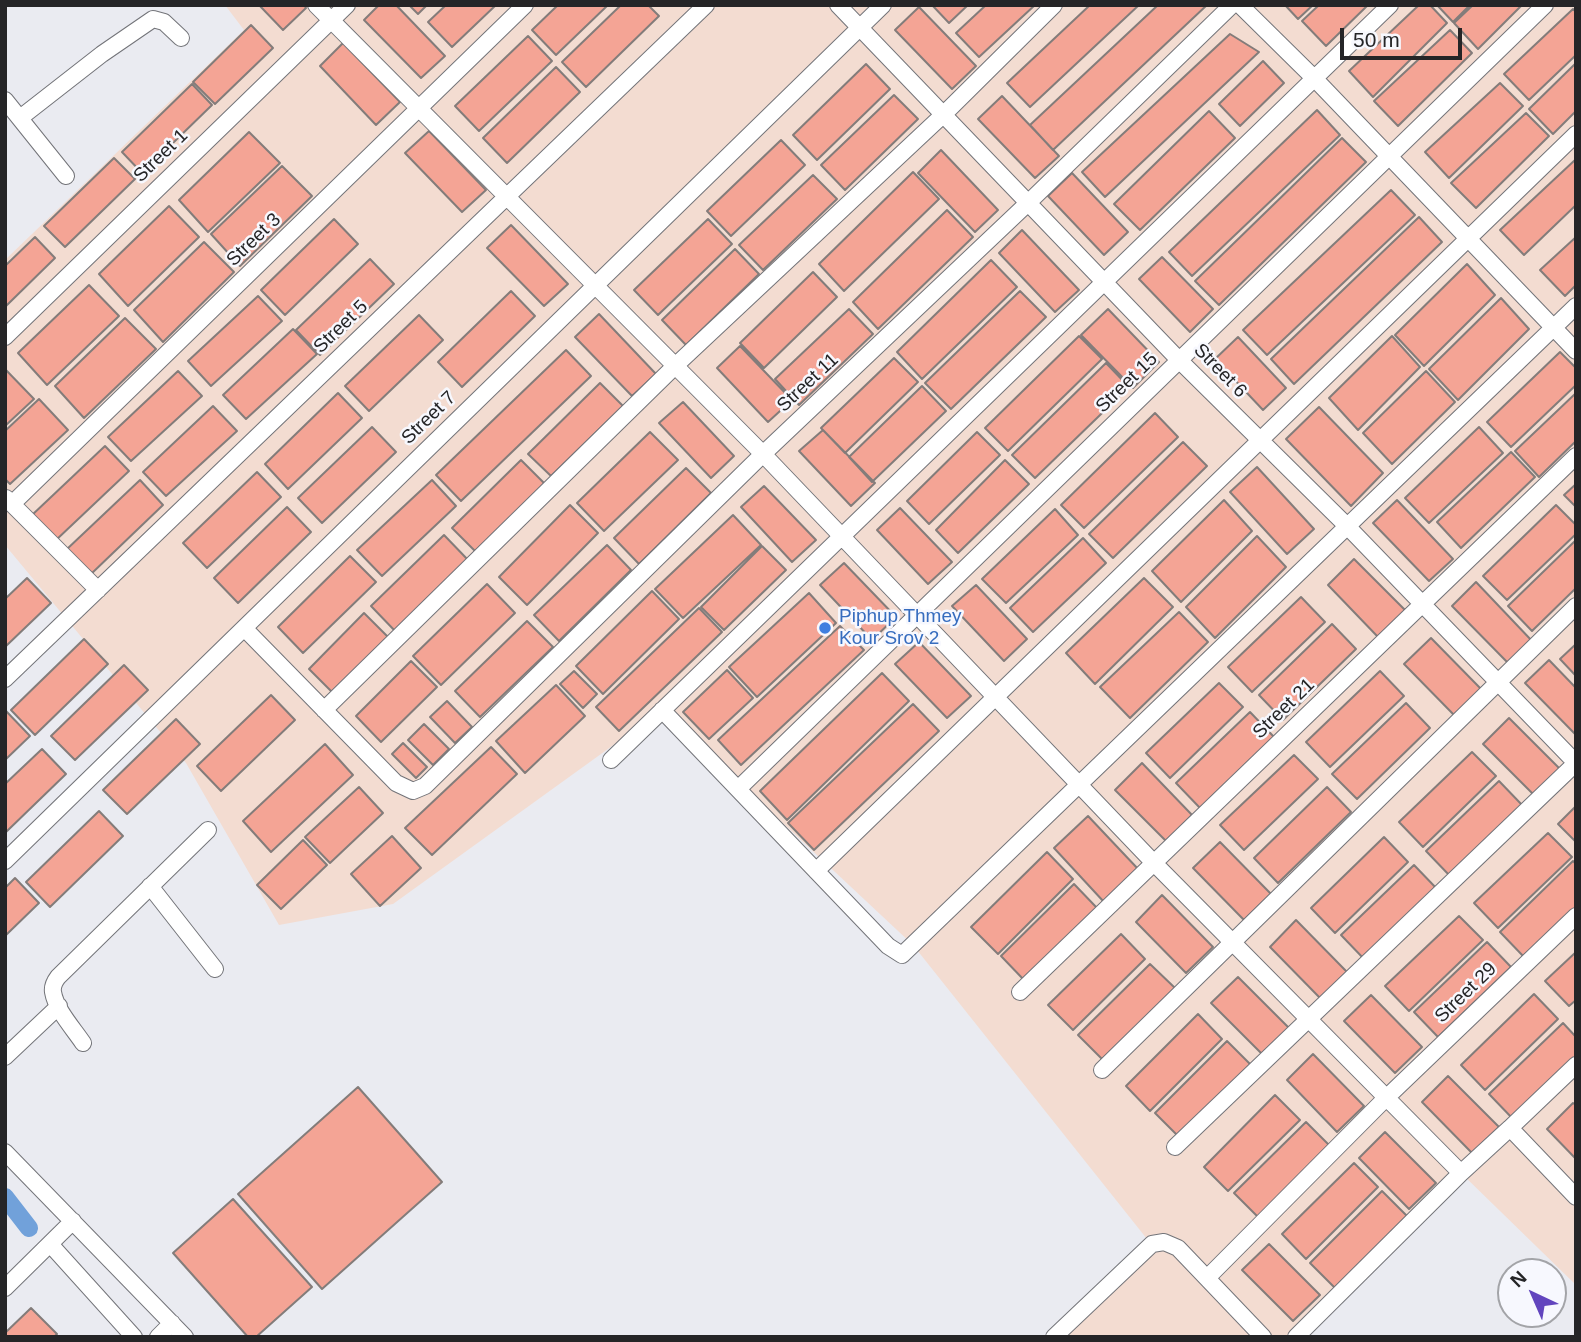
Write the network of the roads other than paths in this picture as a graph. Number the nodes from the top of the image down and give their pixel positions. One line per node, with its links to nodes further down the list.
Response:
1 (317, 5): 12 (street)
2 (347, 5): 12 (street, Street 1)
3 (525, 5): 17 (street, Street 3)
4 (706, 5): 23 (street, Street 5)
5 (838, 5): 13 (street, Street 6)
6 (883, 5): 13 (street, Street 7)
7 (1054, 5): 18 (street)
8 (1232, 5): 24 (street, Street 11)
9 (1240, 5): 15 (street)
10 (1390, 5): 15 (street)
11 (1545, 5): 21 (street, Street 15)
12 (331, 20): 17 (street); 30 (street, Street 1)
13 (860, 27): 18 (street, Street 6); 27 (street, Street 7)
14 (181, 38): 19 (street)
15 (1314, 78): 21 (street); 26 (street)
16 (5, 100): 19 (street)
17 (419, 108): 23 (street); 37 (street, Street 3)
18 (944, 114): 24 (street, Street 6); 33 (street)
19 (20, 118): 22 (street)
20 (1576, 134): 25 (street)
21 (1389, 157): 25 (street); 32 (street, Street 15)
22 (66, 176)
23 (507, 197): 27 (street); 40 (street, Street 5)
24 (1029, 202): 26 (street, Street 6); 35 (street, Street 11)
25 (1468, 239): 29 (street); 34 (street)
26 (1105, 283): 32 (street, Street 6); 39 (street)
27 (595, 285): 33 (street); 44 (street, Street 7)
28 (1576, 306): 29 (street)
29 (1553, 328): 31 (street); 38 (street)
30 (5, 337)
31 (1576, 351)
32 (1180, 360): 34 (street, Street 6); 43 (street, Street 15)
33 (676, 366): 35 (street); 48 (street)
34 (1259, 440): 38 (street, Street 6); 47 (street)
35 (764, 454): 39 (street); 48 (street, Street 11)
36 (1576, 456): 41 (street, Street 21)
37 (9, 501): 40 (street)
38 (1347, 526): 41 (street, Street 6); 52 (street)
39 (842, 536): 43 (street); 49 (street)
40 (98, 590): 45 (street, Street 5)
41 (1422, 604): 46 (street, Street 6); 56 (street, Street 21)
42 (1576, 606): 46 (street)
43 (918, 614): 47 (street); 53 (street, Street 15)
44 (244, 628): 48 (street); 55 (street, Street 7)
45 (5, 679)
46 (1497, 682): 51 (street, Street 6); 60 (street)
47 (996, 696): 52 (street); 57 (street)
48 (324, 710)
49 (662, 710): 50 (street); 53 (street)
50 (611, 760)
51 (1576, 764): 64 (street)
52 (1080, 783): 56 (street); 57 (street)
53 (738, 789): 57 (street)
54 (208, 830): 58 (street)
55 (5, 861)
56 (1154, 863): 60 (street); 62 (street, Street 21)
57 (816, 871)
58 (150, 886): 61 (street); 63 (street)
59 (1576, 916): 69 (street, Street 29)
60 (1233, 943): 64 (street); 68 (street)
61 (215, 969)
62 (1020, 992)
63 (59, 1006): 65 (street); 66 (street)
64 (1309, 1020): 69 (street); 71 (street)
65 (83, 1043)
66 (5, 1057)
67 (1576, 1065): 70 (street)
68 (1101, 1070)
69 (1385, 1099): 73 (street); 77 (street, Street 29)
70 (1510, 1128): 73 (street); 74 (street)
71 (1175, 1147)
72 (5, 1152): 75 (street)
73 (1461, 1173): 85 (street)
74 (1576, 1198)
75 (73, 1221): 76 (street); 79 (street)
76 (50, 1244): 78 (street); 80 (street)
77 (1207, 1278): 83 (street); 84 (street)
78 (5, 1288)
79 (172, 1323): 81 (street); 82 (street)
80 (134, 1337)
81 (158, 1337)
82 (186, 1337)
83 (1054, 1337)
84 (1263, 1337)
85 (1296, 1337)

